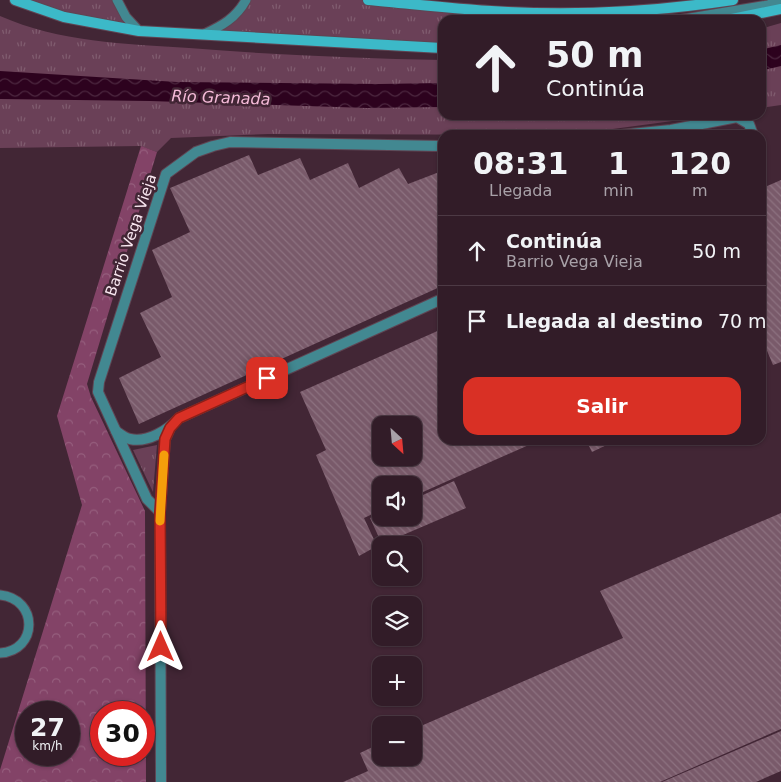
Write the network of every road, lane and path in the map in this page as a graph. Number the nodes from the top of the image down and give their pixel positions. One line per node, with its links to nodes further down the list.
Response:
1 (15, 0): 10 (street)
2 (117, 0): 10 (lane)
3 (246, 0): 11 (lane)
4 (368, 0): 5 (street)
5 (733, 0)
6 (780, 0): 8 (lane)
7 (781, 9): 9 (street)
8 (710, 15)
9 (752, 15)
10 (139, 31): 11 (street)
11 (204, 34): 12 (street)
12 (438, 48)
13 (722, 120): 15 (street)
14 (743, 120): 16 (street)
15 (670, 130)
16 (751, 130)
17 (438, 146): 20 (street, Barrio Vega Vieja)
18 (438, 301): 19 (street)
19 (170, 428): 20 (street); 21 (street)
20 (116, 431): 21 (street, Barrio Vega Vieja)
21 (160, 512): 24 (street)
22 (0, 595): 23 (lane)
23 (0, 653)
24 (161, 782)

